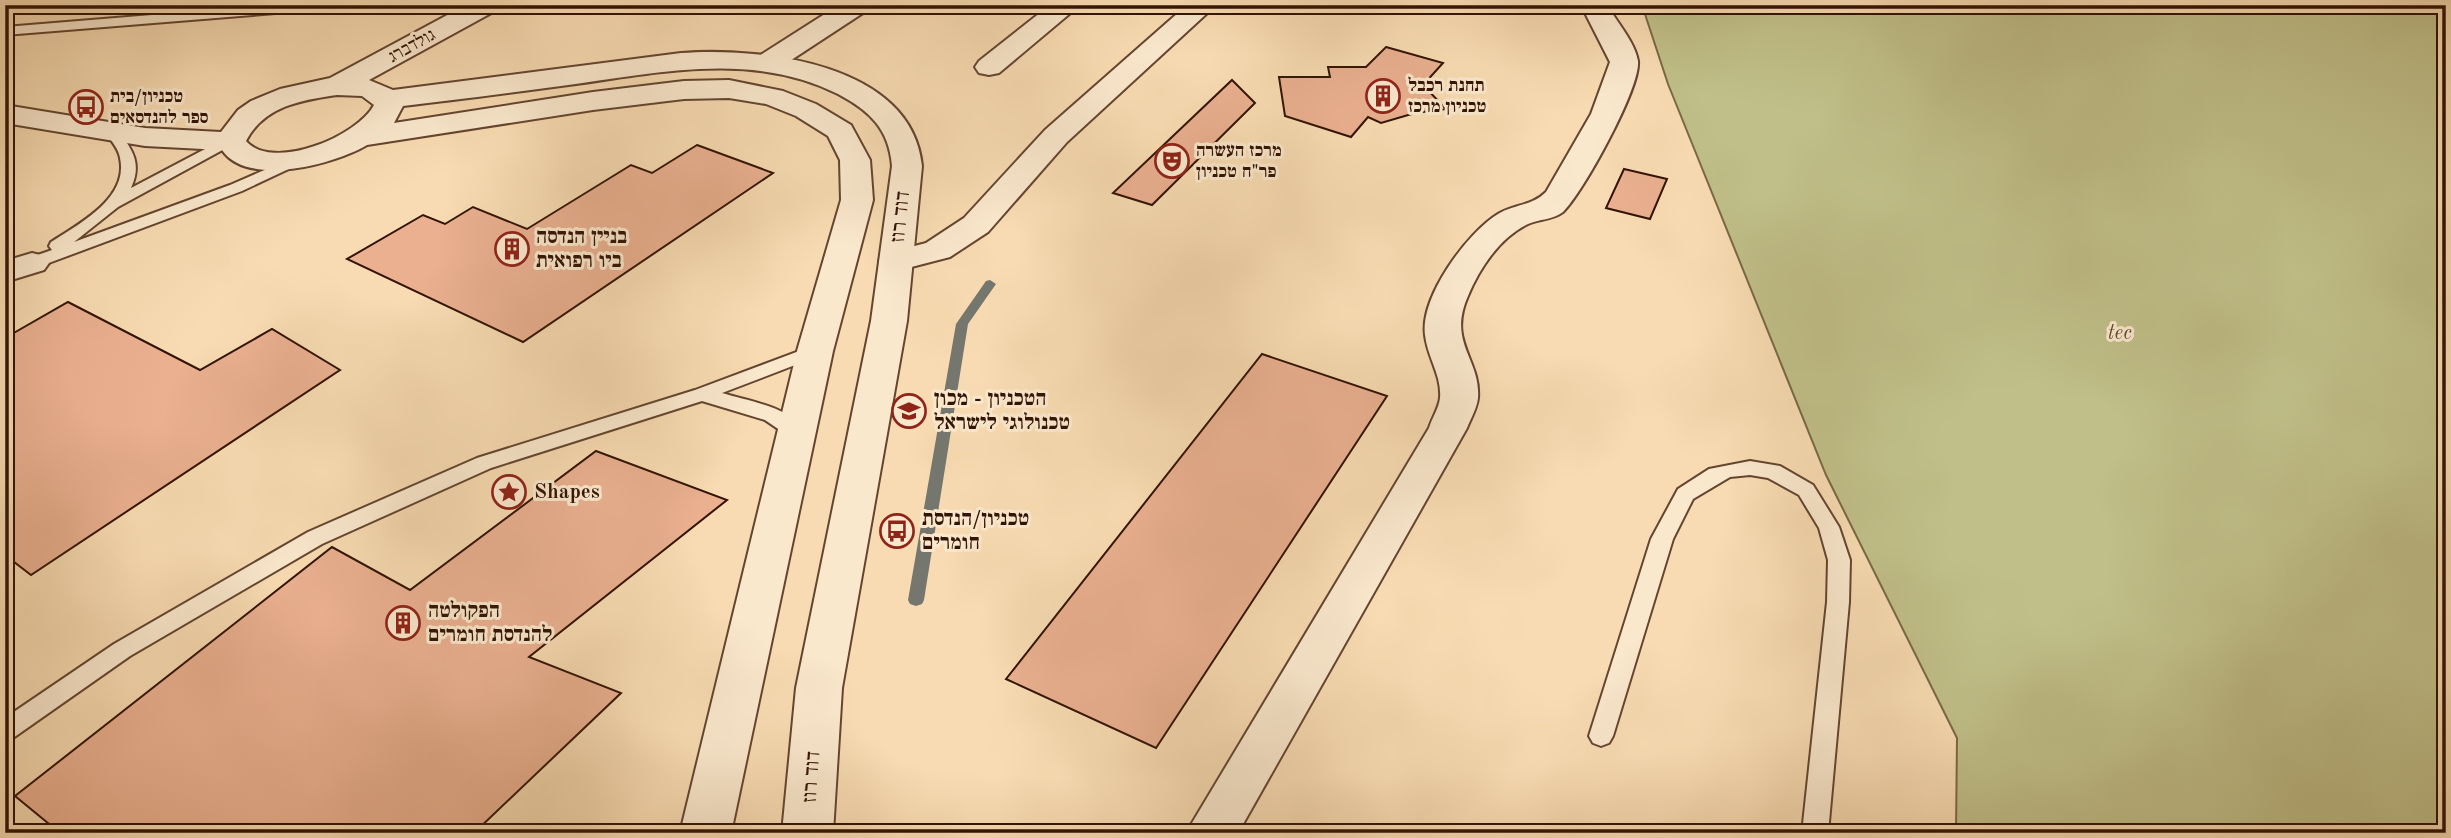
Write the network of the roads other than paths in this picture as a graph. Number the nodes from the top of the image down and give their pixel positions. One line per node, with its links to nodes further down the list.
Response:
1 (486, 5): 7 (street, גולדברג)
2 (857, 5): 9 (street)
3 (1067, 5): 10 (street)
4 (1203, 5): 22 (street)
5 (1594, 5): 31 (street)
6 (313, 6): 8 (lane)
7 (446, 27): 11 (street, גולדברג); 12 (street); 13 (street)
8 (5, 31)
9 (769, 62): 12 (street, דוד רוז); 22 (street, דוד רוז)
10 (989, 67)
11 (337, 86): 13 (street); 15 (street)
12 (505, 86): 13 (street, דוד רוז)
13 (387, 99): 18 (street)
14 (5, 114): 16 (street)
15 (248, 115): 16 (street); 19 (street)
16 (54, 122): 17 (street)
17 (114, 134): 19 (street); 21 (lane)
18 (362, 137): 20 (street); 24 (street)
19 (231, 141): 20 (street); 21 (lane)
20 (306, 157): 23 (lane)
21 (111, 205): 23 (lane)
22 (897, 261): 30 (street, דוד רוז)
23 (18, 267)
24 (816, 351): 25 (lane); 26 (street)
25 (702, 394): 26 (lane); 27 (lane)
26 (797, 432): 29 (street)
27 (5, 731)
28 (1601, 736): 32 (lane)
29 (705, 833)
30 (807, 833)
31 (1211, 833)
32 (1815, 833)

